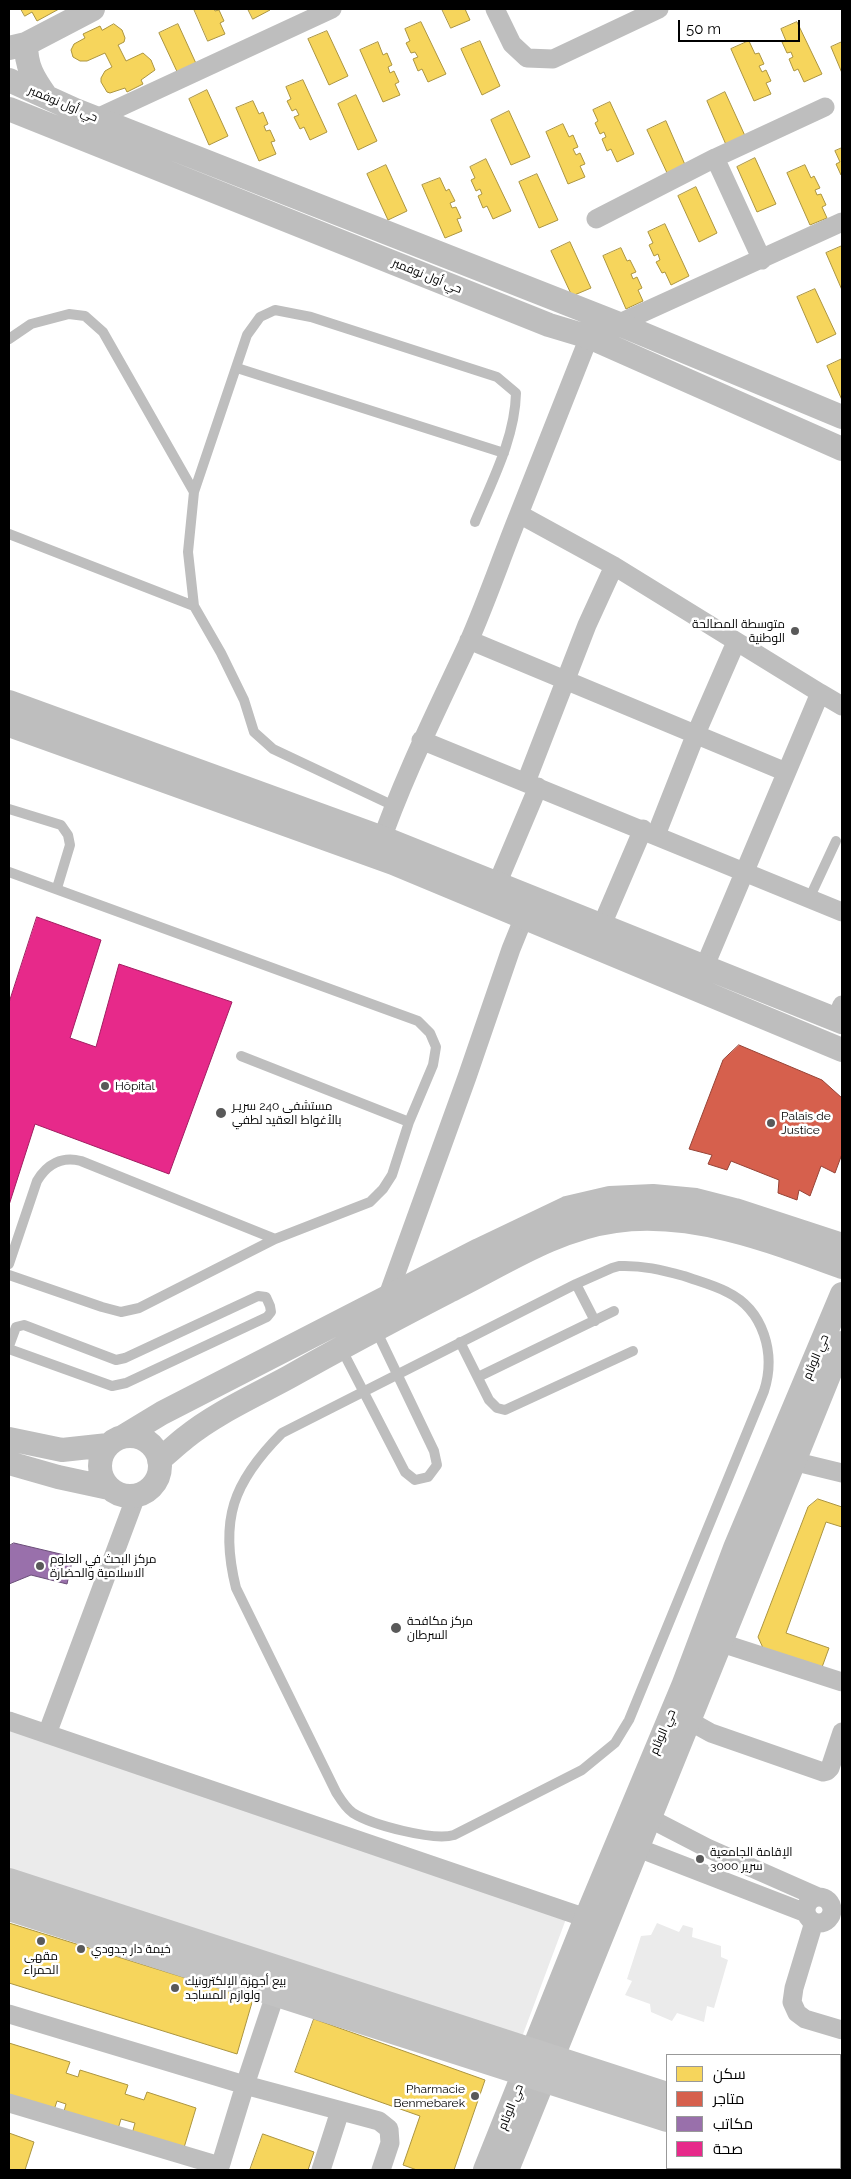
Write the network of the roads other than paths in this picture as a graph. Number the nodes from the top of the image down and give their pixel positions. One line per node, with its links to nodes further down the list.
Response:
1 (92, 9): 5 (street)
2 (332, 9): 11 (street)
3 (495, 9): 4 (street)
4 (659, 9)
5 (17, 46): 6 (street); 8 (street)
6 (9, 60)
7 (9, 80): 8 (street, حي أول نوفمبر)
8 (46, 96): 11 (street, حي أول نوفمبر)
9 (825, 107): 13 (street)
10 (9, 109): 12 (street, حي أول نوفمبر)
11 (95, 118): 12 (street); 17 (street, حي أول نوفمبر)
12 (69, 132): 18 (street, حي أول نوفمبر)
13 (715, 158): 14 (street); 16 (street)
14 (596, 219)
15 (842, 222): 16 (street)
16 (762, 260): 17 (street)
17 (619, 324): 18 (street); 21 (street, حي أول نوفمبر)
18 (589, 337): 22 (street, حي أول نوفمبر); 25 (street)
19 (9, 339): 24 (lane)
20 (237, 368): 23 (lane); 23 (lane); 24 (lane)
21 (842, 417)
22 (842, 449)
23 (504, 453): 26 (lane)
24 (194, 492): 29 (lane)
25 (519, 514): 28 (street); 30 (street)
26 (475, 522)
27 (9, 534): 29 (lane)
28 (614, 566): 31 (street); 32 (street)
29 (194, 606): 41 (lane)
30 (469, 640): 32 (street); 38 (street)
31 (736, 642): 33 (street); 37 (street)
32 (565, 681): 37 (street); 40 (street)
33 (820, 693): 35 (street); 39 (street)
34 (9, 702): 45 (street)
35 (842, 706)
36 (9, 725): 45 (street)
37 (695, 736): 39 (street); 43 (street)
38 (421, 740): 40 (street); 41 (street)
39 (786, 772): 47 (street)
40 (532, 785): 43 (street); 48 (street)
41 (394, 806): 45 (street)
42 (9, 809): 49 (lane)
43 (650, 832): 47 (street); 53 (street)
44 (836, 841): 50 (lane)
45 (379, 847): 48 (street); 52 (street)
46 (9, 872): 49 (lane)
47 (744, 874): 50 (street); 54 (street)
48 (498, 884): 53 (street)
49 (56, 888): 58 (lane)
50 (809, 899): 51 (street)
51 (842, 912)
52 (524, 917): 56 (street); 66 (street)
53 (601, 927): 54 (street)
54 (704, 968): 55 (street)
55 (840, 1015)
56 (842, 1050)
57 (241, 1056): 58 (lane)
58 (409, 1122): 59 (lane)
59 (275, 1239): 61 (lane); 63 (lane)
60 (842, 1245): 66 (street)
61 (9, 1264)
62 (842, 1267): 69 (street)
63 (9, 1276)
64 (576, 1284): 68 (lane); 70 (lane); 77 (lane)
65 (842, 1294): 80 (street, حي الوئام)
66 (387, 1298): 79 (street)
67 (614, 1311): 68 (lane)
68 (595, 1321): 76 (lane)
69 (376, 1329): 73 (street); 75 (lane)
70 (460, 1342): 75 (lane); 76 (lane)
71 (842, 1343): 80 (street, حي الوئام)
72 (9, 1347): 72 (lane)
73 (341, 1348): 77 (lane); 81 (street)
74 (632, 1351): 76 (lane)
75 (398, 1376): 77 (lane); 77 (lane)
76 (478, 1377)
77 (365, 1391)
78 (9, 1439): 79 (street)
79 (116, 1441): 81 (street); 84 (street)
80 (784, 1459): 83 (street); 86 (street, حي الوئام)
81 (160, 1460): 85 (street)
82 (9, 1463): 84 (street)
83 (842, 1473)
84 (109, 1488): 85 (street)
85 (136, 1496): 91 (street)
86 (710, 1640): 87 (street); 88 (street, حي الوئام)
87 (842, 1682)
88 (680, 1715): 90 (street); 92 (street, حي الوئام); 96 (street, حي الوئام)
89 (9, 1721): 91 (street)
90 (842, 1732)
91 (47, 1734): 96 (street)
92 (649, 1818): 93 (street, حي الوئام); 97 (street)
93 (638, 1848): 97 (street); 101 (street, حي الوئام)
94 (9, 1882): 101 (main road)
95 (9, 1906): 98 (main road)
96 (586, 1918): 101 (street, حي الوئام)
97 (810, 1918): 100 (street)
98 (276, 1992): 101 (main road); 102 (street)
99 (9, 2014): 102 (street)
100 (842, 2030)
101 (538, 2065): 103 (main road); 106 (main road); 110 (street, حي الوئام); 111 (street, حي الوئام)
102 (245, 2085): 105 (street); 107 (street)
103 (666, 2096)
104 (9, 2103): 107 (street)
105 (340, 2111): 108 (street); 109 (street)
106 (666, 2118)
107 (219, 2168)
108 (321, 2170)
109 (381, 2170)
110 (485, 2170)
111 (507, 2170)

